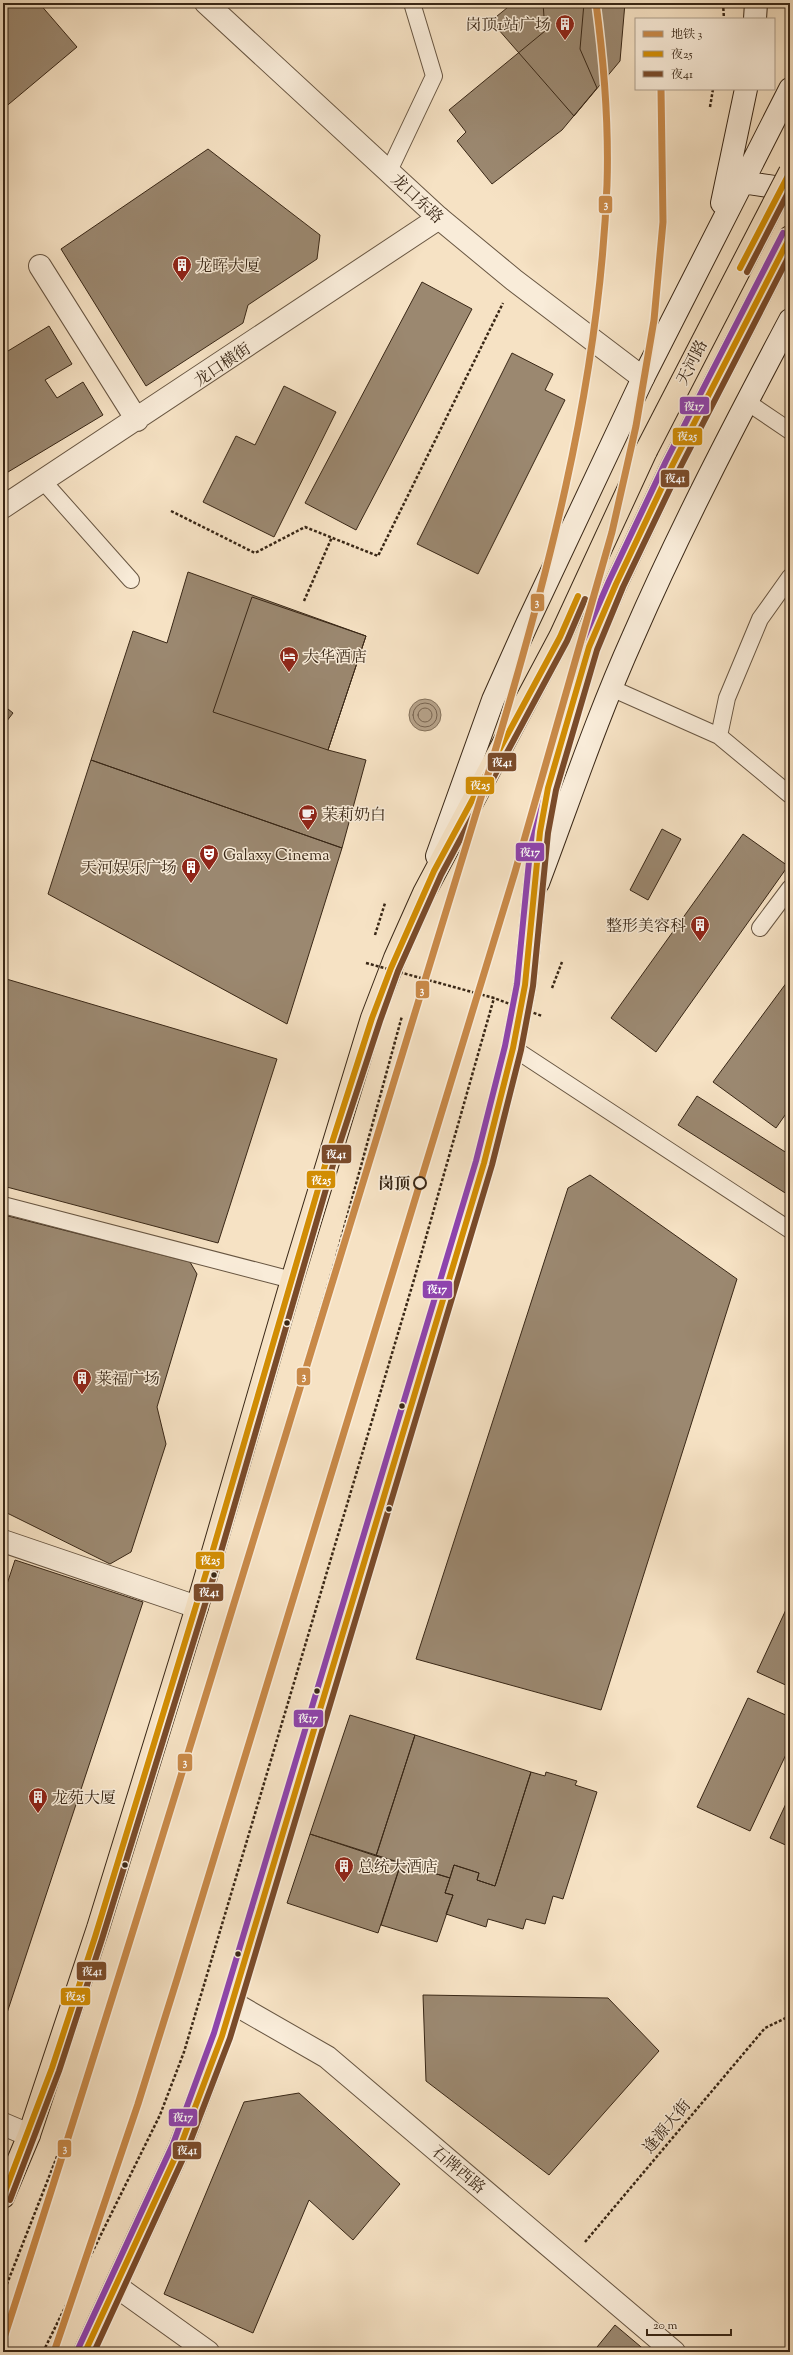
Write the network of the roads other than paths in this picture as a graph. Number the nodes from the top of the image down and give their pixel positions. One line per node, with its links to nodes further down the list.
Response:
1 (206, 3): 7 (street, 龙口东路)
2 (412, 3): 7 (lane)
3 (756, 3): 4 (street)
4 (755, 18)
5 (790, 89): 9 (street)
6 (746, 90): 12 (street)
7 (389, 171): 11 (street, 龙口东路)
8 (790, 172): 28 (highway, 天河路, bridge)
9 (742, 182): 10 (street); 12 (street)
10 (790, 194)
11 (439, 218): 16 (street, 龙口东路); 18 (street, 龙口横街)
12 (717, 229): 16 (street)
13 (790, 237): 29 (highway, 天河路)
14 (40, 266): 18 (street)
15 (790, 320): 17 (street)
16 (643, 378): 28 (street)
17 (747, 402): 19 (lane); 24 (street)
18 (137, 420): 20 (street, 龙口横街)
19 (790, 431)
20 (43, 481): 21 (street, 龙口横街); 23 (lane)
21 (3, 507)
22 (790, 577): 25 (lane)
23 (131, 580)
24 (611, 688): 25 (lane); 29 (street)
25 (719, 736): 26 (lane)
26 (790, 795)
27 (790, 888): 30 (lane)
28 (424, 893): 34 (highway, 天河路)
29 (534, 894): 31 (highway, 天河路)
30 (760, 928)
31 (513, 1048): 33 (lane); 37 (highway, 天河路)
32 (3, 1205): 34 (lane)
33 (790, 1230)
34 (292, 1280): 36 (highway, 天河路)
35 (3, 1541): 36 (street)
36 (197, 1607): 39 (highway, 天河路)
37 (233, 2003): 41 (highway, 天河路); 44 (street, 石牌西路)
38 (3, 2124): 39 (street)
39 (29, 2135): 40 (highway, 天河路)
40 (3, 2196)
41 (116, 2286): 42 (highway, 天河路); 43 (street)
42 (85, 2352)
43 (208, 2352)
44 (674, 2352)

